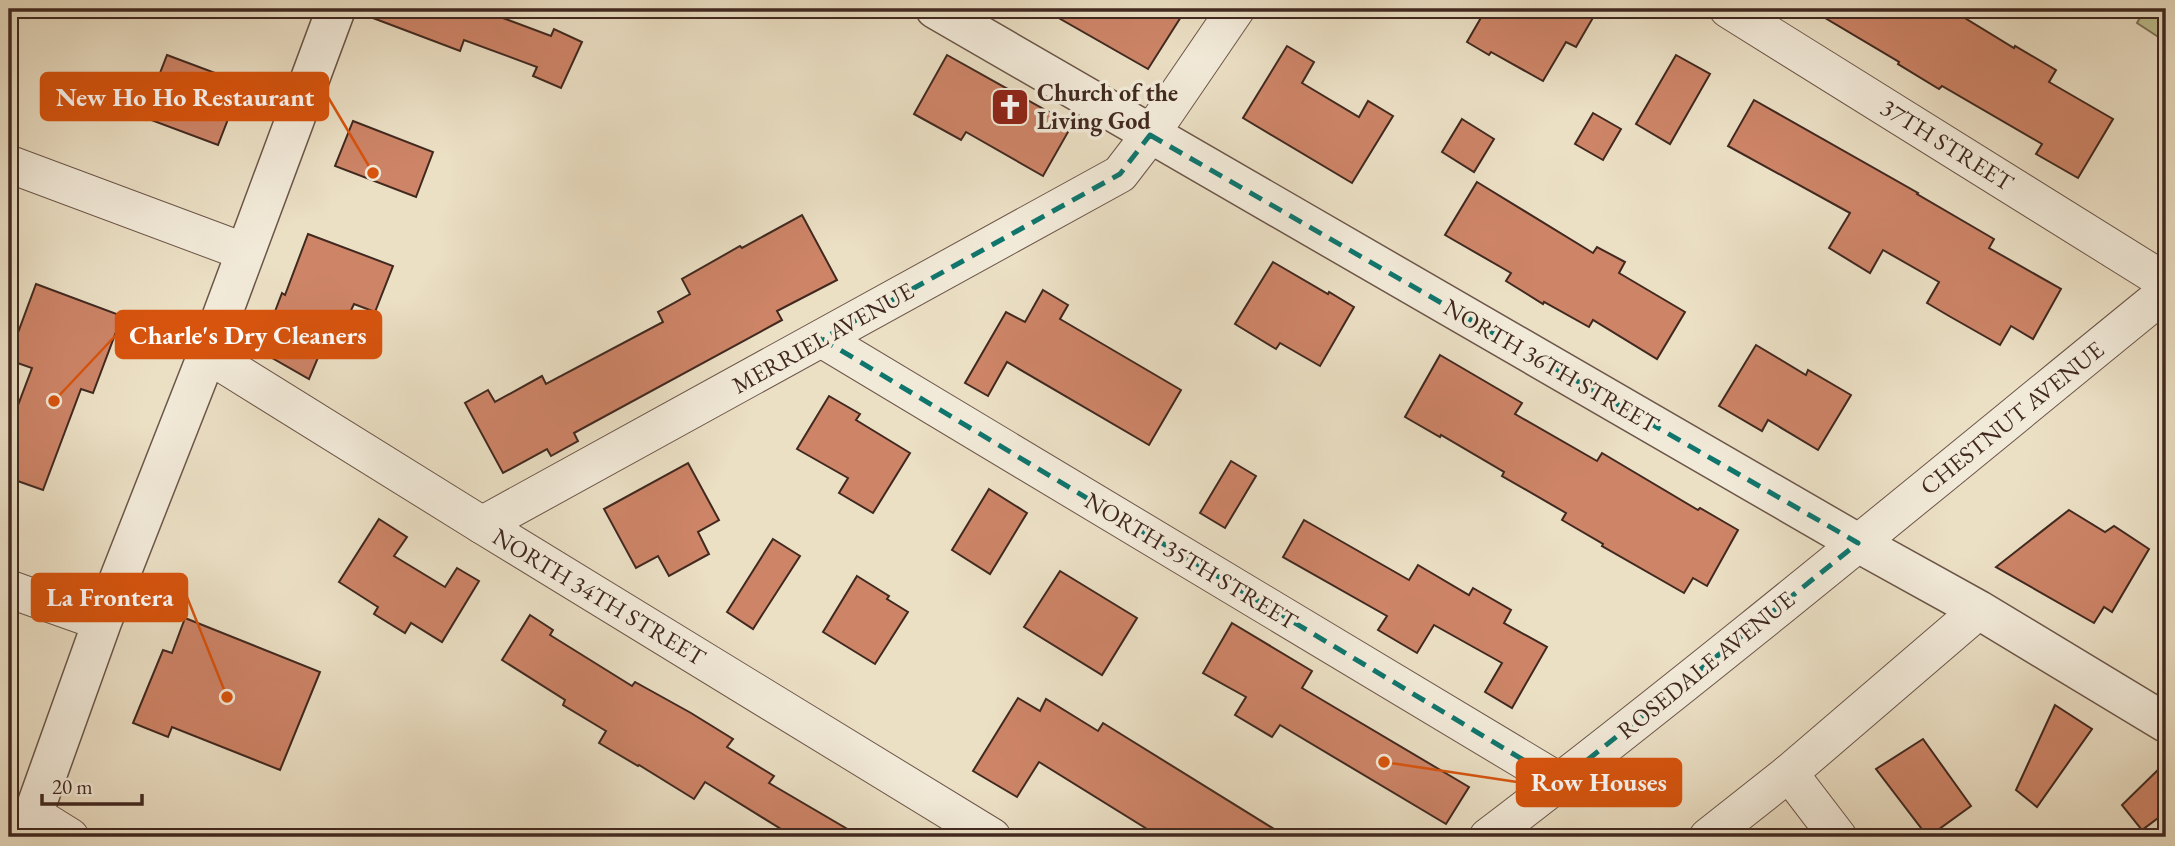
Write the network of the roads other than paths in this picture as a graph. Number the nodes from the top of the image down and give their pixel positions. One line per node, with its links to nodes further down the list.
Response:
1 (336, 9): 7 (street)
2 (935, 9): 5 (street, NORTH 36TH STREET)
3 (1236, 9): 5 (street, MERRIEL AVENUE)
4 (1728, 9): 8 (street, 37TH STREET)
5 (1150, 135): 10 (street, MERRIEL AVENUE); 13 (street, NORTH 36TH STREET)
6 (9, 164): 7 (street)
7 (245, 252): 11 (street)
8 (2166, 282)
9 (2166, 292): 13 (street, CHESTNUT AVENUE)
10 (822, 339): 12 (street, MERRIEL AVENUE); 19 (street, NORTH 35TH STREET)
11 (207, 354): 12 (street, NORTH 34TH STREET); 16 (street)
12 (482, 525): 22 (street, NORTH 34TH STREET)
13 (1858, 543): 15 (street, NORTH 36TH STREET); 19 (street, ROSEDALE AVENUE)
14 (9, 589): 16 (street)
15 (1979, 610): 17 (street, NORTH 36TH STREET); 18 (street)
16 (102, 622): 20 (street)
17 (2166, 723)
18 (1789, 773): 24 (street); 25 (street)
19 (1560, 782): 23 (street, ROSEDALE AVENUE)
20 (29, 826): 21 (street)
21 (70, 837)
22 (992, 837)
23 (1488, 837)
24 (1708, 837)
25 (1838, 837)

